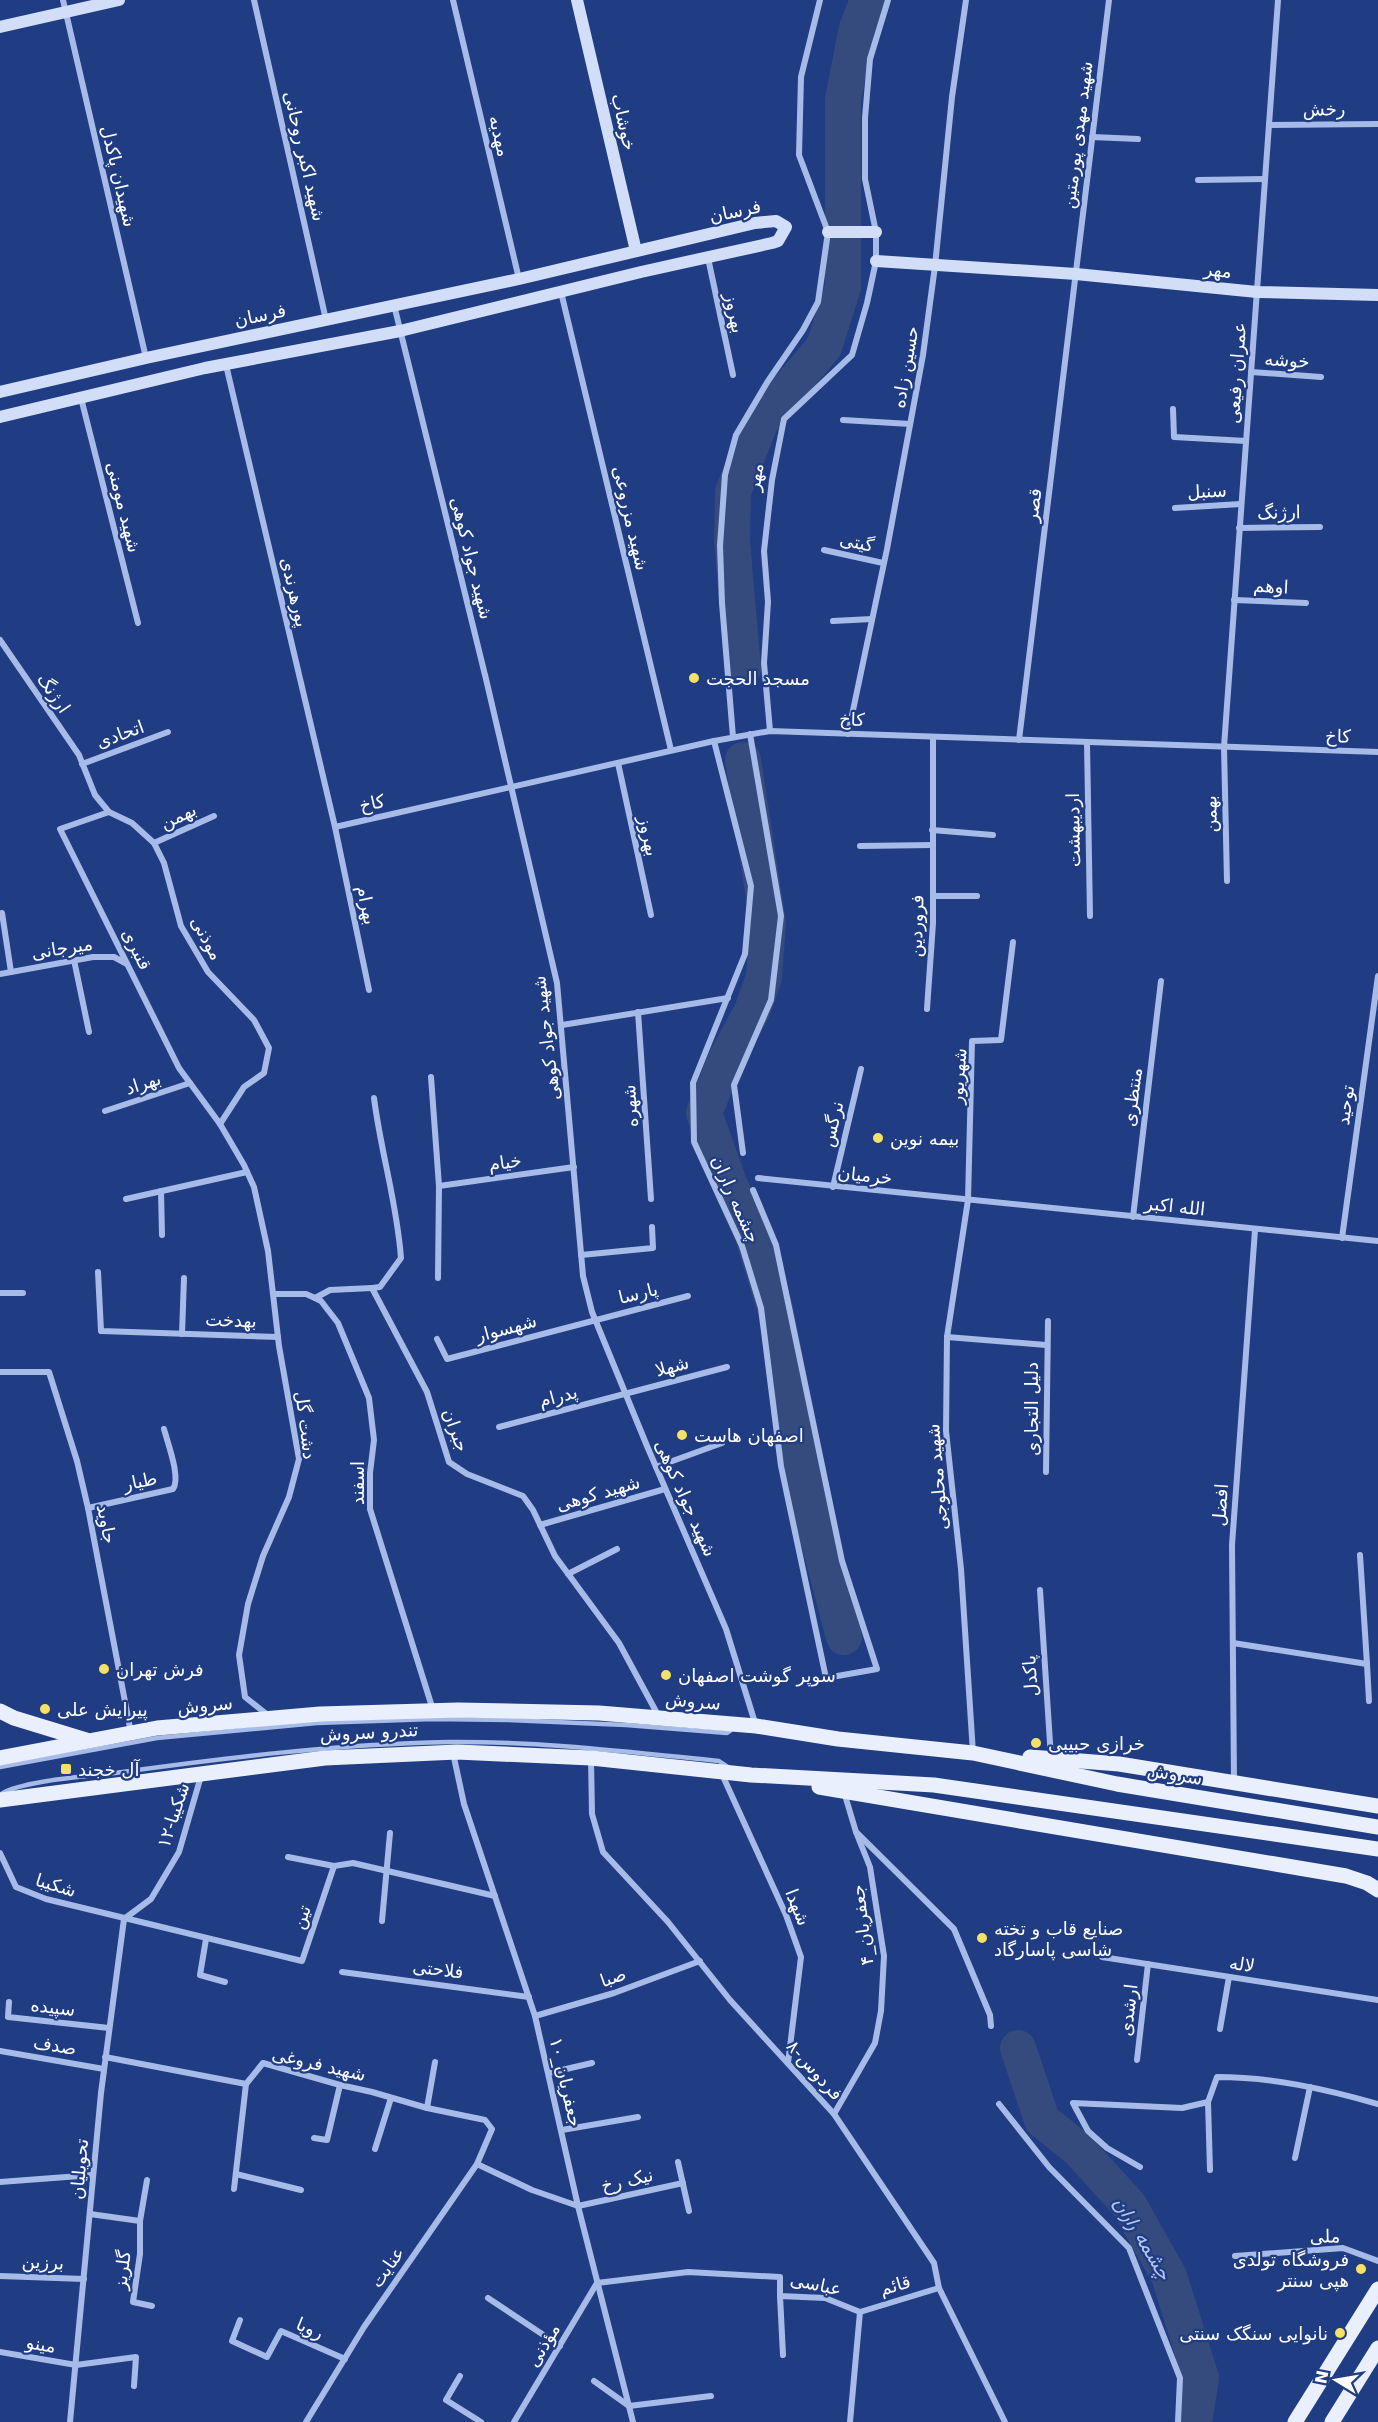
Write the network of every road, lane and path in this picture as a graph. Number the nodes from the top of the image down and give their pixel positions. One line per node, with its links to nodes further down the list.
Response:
1 (119, 0): 10 (street)
2 (254, 0): 30 (street, شهید اکبر روحانی)
3 (453, 0): 25 (street, مهدیه)
4 (577, 0): 20 (street, خوشاب)
5 (820, 0): 18 (street)
6 (888, 0): 19 (street, مهر)
7 (966, 0): 23 (street, حسین زاده)
8 (1109, 0): 14 (street, شهید مهدی پورمتین)
9 (1278, 0): 13 (street, عمران رفیعی)
10 (64, 6): 11 (street); 32 (street, شهیدان پاکدل)
11 (0, 27)
12 (1378, 124): 13 (street, رخش)
13 (1269, 125): 16 (street, عمران رفیعی)
14 (1092, 137): 15 (street); 24 (street, شهید مهدی پورمتین)
15 (1138, 139)
16 (1265, 179): 17 (street); 27 (street, عمران رفیعی)
17 (1198, 180)
18 (828, 232): 19 (street); 60 (street)
19 (876, 232): 22 (street, مهر)
20 (636, 252): 21 (street, فرسان); 25 (street, فرسان)
21 (708, 257): 26 (street, فرسان); 35 (street, بهروز)
22 (876, 261): 23 (street, مهر); 56 (street, مهر)
23 (935, 266): 24 (street, مهر); 42 (street, حسین زاده)
24 (1076, 274): 27 (street, مهر); 62 (street, قصر)
25 (519, 279): 29 (street, فرسان)
26 (561, 292): 31 (street, فرسان); 66 (street, شهید مزروعی)
27 (1257, 292): 28 (street, مهر); 34 (street, عمران رفیعی)
28 (1378, 295)
29 (394, 305): 30 (street, فرسان); 31 (street, شهید جواد کوهی)
30 (326, 320): 32 (street, فرسان)
31 (400, 332): 33 (street, فرسان); 70 (street, شهید جواد کوهی)
32 (146, 358): 37 (street, فرسان)
33 (226, 364): 38 (street, فرسان); 73 (street, پورهرندی)
34 (1251, 372): 36 (street, خوشه); 43 (street, عمران رفیعی)
35 (733, 375)
36 (1321, 377)
37 (0, 390)
38 (81, 398): 40 (street, فرسان); 54 (street, شهید مومنی)
39 (1173, 409): 43 (street)
40 (0, 417)
41 (843, 420): 42 (street)
42 (910, 424): 49 (street, حسین زاده)
43 (1246, 441): 44 (street, عمران رفیعی)
44 (1241, 504): 45 (street, سنبل); 47 (street, عمران رفیعی)
45 (1175, 508)
46 (1320, 527): 47 (street, ارژنگ)
47 (1239, 528): 50 (street, عمران رفیعی)
48 (824, 550): 49 (street, گیتی)
49 (884, 563): 52 (street, حسین زاده)
50 (1234, 600): 51 (street, اوهم); 65 (street, عمران رفیعی)
51 (1306, 603)
52 (872, 619): 53 (street); 59 (street, حسین زاده)
53 (833, 621)
54 (138, 623)
55 (0, 640): 69 (street, ارژنگ)
56 (770, 731): 58 (street, کاخ); 59 (street, کاخ)
57 (168, 732): 69 (street, اتحادی)
58 (750, 734): 60 (street, کاخ); 104 (street)
59 (848, 734): 61 (street, کاخ)
60 (733, 737): 63 (street, کاخ)
61 (933, 737): 62 (street, کاخ); 74 (street, فروردین)
62 (1019, 740): 64 (street, کاخ)
63 (714, 741): 66 (street, کاخ); 93 (street, چشمه راران)
64 (1087, 743): 65 (street, کاخ); 84 (street, اردیبهشت)
65 (1224, 747): 67 (street, کاخ); 79 (street, بهمن)
66 (671, 750): 68 (street, کاخ)
67 (1378, 752)
68 (618, 763): 70 (street, کاخ); 83 (street, بهروز)
69 (82, 764): 71 (street, موذنی)
70 (512, 787): 73 (street, کاخ); 96 (street, شهید جواد کوهی)
71 (109, 812): 76 (street, موذنی); 87 (street, قنبری)
72 (214, 816): 76 (street, بهمن)
73 (335, 827): 92 (street, بهرام)
74 (933, 830): 75 (street); 77 (street, فروردین)
75 (993, 835)
76 (154, 843): 103 (street, موذنی)
77 (933, 845): 78 (street); 80 (street, فروردین)
78 (860, 846)
79 (1227, 881)
80 (933, 896): 81 (street); 94 (street, فروردین)
81 (977, 896)
82 (2, 913): 88 (street)
83 (651, 915)
84 (1090, 916)
85 (1013, 942): 114 (street, شهریور)
86 (74, 960): 87 (street, میرجانی); 88 (street, میرجانی); 97 (street)
87 (128, 964): 100 (street, قنبری)
88 (11, 972): 89 (street, میرجانی)
89 (0, 974)
90 (1378, 976): 119 (street, توحید)
91 (1161, 981): 115 (street, منتظری)
92 (369, 990)
93 (728, 998): 95 (street); 111 (street, چشمه راران)
94 (927, 1008)
95 (638, 1012): 96 (street); 113 (street, شهره)
96 (562, 1025): 105 (street, شهید جواد کوهی)
97 (89, 1032)
98 (861, 1068): 109 (street, نرگس)
99 (431, 1077): 108 (street)
100 (190, 1083): 102 (street, بهراد); 103 (street, قنبری)
101 (374, 1098): 125 (street)
102 (105, 1111)
103 (220, 1124): 106 (street, دشت گل)
104 (743, 1153)
105 (574, 1167): 108 (street, خیام); 121 (street, شهید جواد کوهی)
106 (247, 1172): 110 (street); 128 (street, دشت گل)
107 (758, 1178): 109 (street, خرمیان)
108 (439, 1186): 124 (street)
109 (833, 1187): 114 (street, خرمیان)
110 (161, 1191): 112 (street); 118 (street)
111 (753, 1191)
112 (126, 1199)
113 (651, 1199)
114 (968, 1200): 115 (street, الله اکبر); 135 (street, شهید محلوجی)
115 (1133, 1217): 117 (street, الله اکبر)
116 (652, 1227): 121 (street)
117 (1255, 1230): 119 (street, الله اکبر); 153 (street, افضل)
118 (162, 1235)
119 (1342, 1238): 120 (street, الله اکبر)
120 (1378, 1241)
121 (581, 1255): 131 (street, شهید جواد کوهی)
122 (98, 1272): 133 (street, بهدخت)
123 (184, 1278): 133 (street, بهدخت)
124 (438, 1278)
125 (372, 1288): 130 (street); 148 (street, جبران)
126 (0, 1293): 127 (street)
127 (23, 1293)
128 (275, 1294): 130 (street); 134 (street, دشت گل)
129 (687, 1296): 131 (street, پارسا)
130 (315, 1298): 156 (street, اسفند)
131 (595, 1319): 136 (street, شهسوار); 140 (street, شهید جواد کوهی)
132 (1048, 1322): 137 (street, دلیل التجاری)
133 (182, 1334): 134 (street, بهدخت)
134 (278, 1337): 158 (street, دشت گل)
135 (947, 1337): 137 (street, دلیل التجاری); 165 (street, شهید محلوجی)
136 (437, 1339)
137 (1047, 1345): 145 (street, دلیل التجاری)
138 (727, 1367): 140 (street, شهلا)
139 (0, 1372): 147 (street, جاوید)
140 (625, 1394): 141 (street, پدرام); 144 (street, شهید جواد کوهی)
141 (499, 1427)
142 (164, 1429): 147 (street, طیار)
143 (722, 1443): 144 (street)
144 (656, 1467): 146 (street, شهید جواد کوهی)
145 (1046, 1472)
146 (665, 1489): 148 (street, شهید کوهی); 161 (street, شهید جواد کوهی)
147 (88, 1508): 162 (street, جاوید)
148 (540, 1525): 151 (street, جبران)
149 (616, 1550): 151 (street)
150 (1360, 1555): 154 (street)
151 (568, 1574): 159 (street, جبران)
152 (1040, 1590): 168 (street, پاکدل)
153 (1233, 1643): 154 (street); 173 (street, افضل)
154 (1367, 1664): 155 (street)
155 (1369, 1701)
156 (433, 1710): 158 (main road, سروش); 159 (main road, سروش)
157 (0, 1711): 163 (main road)
158 (272, 1718): 162 (main road, سروش)
159 (659, 1718): 160 (main road, سروش)
160 (739, 1724): 161 (main road, سروش); 169 (lane)
161 (756, 1726): 165 (main road, سروش)
162 (131, 1733): 163 (main road, سروش)
163 (89, 1741): 166 (main road, سروش)
164 (453, 1752): 167 (main road); 171 (main road); 187 (street, ۱۰_جعفریان)
165 (973, 1753): 168 (main road); 178 (main road, سروش)
166 (0, 1758)
167 (591, 1758): 170 (main road); 192 (street, ۸-فردوس)
168 (1051, 1759): 173 (main road)
169 (0, 1767)
170 (721, 1772): 172 (main road); 209 (street, شهدا)
171 (202, 1773): 176 (main road); 188 (street, ۱۲-شکیبا)
172 (745, 1775): 174 (main road); 175 (lane, تندرو سروش); 181 (main road)
173 (1234, 1783): 177 (main road)
174 (843, 1792): 179 (street); 186 (main road)
175 (0, 1795)
176 (0, 1800)
177 (1378, 1806)
178 (1378, 1827)
179 (856, 1832): 201 (street); 220 (street, ۴_جعفریان)
180 (390, 1833): 185 (street)
181 (1378, 1849)
182 (0, 1853): 188 (street, شکیبا)
183 (288, 1857): 184 (street)
184 (334, 1866): 185 (street); 190 (street, تین)
185 (386, 1871): 187 (street); 189 (street)
186 (1374, 1885)
187 (495, 1896): 197 (street, ۱۰_جعفریان)
188 (124, 1919): 190 (street, تین); 202 (street, تحویلیان)
189 (382, 1921)
190 (206, 1940): 196 (street)
191 (1102, 1957): 193 (street, لاله)
192 (699, 1961): 200 (street, صبا); 209 (street, ۸-فردوس)
193 (1148, 1964): 195 (street, لاله); 206 (street, ارشدی)
194 (342, 1972): 197 (street, فلاحتی)
195 (1229, 1977): 198 (street, لاله); 203 (street)
196 (225, 1982)
197 (529, 1997): 200 (street, ۱۰_جعفریان)
198 (1378, 2000)
199 (9, 2002): 202 (street, سپیده)
200 (535, 2016): 211 (street, ۱۰_جعفریان)
201 (991, 2026)
202 (110, 2028): 205 (street, تحویلیان)
203 (1220, 2029)
204 (0, 2051): 210 (street, صدف)
205 (105, 2057): 210 (street, تحویلیان); 212 (street)
206 (1137, 2060)
207 (435, 2062): 219 (street)
208 (592, 2063): 211 (street)
209 (788, 2063): 220 (street, ۸-فردوس)
210 (104, 2068): 232 (street, تحویلیان)
211 (549, 2073): 223 (street, ۱۰_جعفریان)
212 (246, 2084): 213 (street, شهید فروغی); 231 (street)
213 (340, 2085): 215 (street, شهید فروغی); 224 (street)
214 (1310, 2087): 216 (street); 218 (street); 226 (street)
215 (391, 2098): 219 (street, شهید فروغی); 225 (street)
216 (1208, 2102): 229 (street); 230 (street)
217 (999, 2103): 272 (street)
218 (1378, 2104)
219 (427, 2108): 222 (street, شهید فروغی)
220 (834, 2114): 247 (street, ۸-فردوس)
221 (638, 2117): 223 (street)
222 (492, 2129): 228 (street, عنایت)
223 (562, 2130): 238 (street, ۱۰_جعفریان)
224 (314, 2138)
225 (375, 2149)
226 (1295, 2158)
227 (678, 2162): 235 (street)
228 (477, 2164): 238 (street); 258 (street, عنایت)
229 (1140, 2167)
230 (1210, 2170)
231 (236, 2174): 236 (street); 237 (street)
232 (93, 2175): 234 (street); 240 (street, تحویلیان)
233 (147, 2180): 241 (street, گلریز)
234 (0, 2182)
235 (682, 2183): 238 (street, نیک رخ); 239 (street)
236 (234, 2189)
237 (301, 2190)
238 (578, 2206): 246 (street, ۱۰_جعفریان)
239 (689, 2211)
240 (90, 2214): 241 (street); 245 (street, تحویلیان)
241 (140, 2222): 251 (street, گلریز)
242 (1235, 2256): 243 (street, ملی)
243 (1378, 2261)
244 (0, 2276): 245 (street, برزین)
245 (84, 2279): 259 (street, تحویلیان)
246 (597, 2283): 249 (street, عباسی); 254 (street, مؤذنی); 264 (street, ۱۰_جعفریان)
247 (939, 2288): 252 (street, قائم); 271 (street, ۸-فردوس)
248 (1378, 2289): 273 (main road)
249 (780, 2296): 252 (street, عباسی); 257 (street)
250 (488, 2298): 254 (street)
251 (152, 2306)
252 (860, 2312): 270 (street, عباسی)
253 (240, 2320): 258 (street, رویا)
254 (560, 2346): 268 (street, مؤذنی)
255 (1378, 2348): 274 (main road)
256 (0, 2352): 259 (street, مینو)
257 (783, 2355)
258 (345, 2359): 266 (street, عنایت)
259 (76, 2365): 262 (street, مینو); 265 (street, تحویلیان)
260 (460, 2376): 267 (street)
261 (594, 2381): 264 (street)
262 (134, 2386)
263 (711, 2396): 264 (street)
264 (629, 2406): 269 (street, ۱۰_جعفریان)
265 (70, 2422)
266 (306, 2422)
267 (482, 2422)
268 (514, 2422)
269 (633, 2422)
270 (850, 2422)
271 (1005, 2422)
272 (1178, 2422)
273 (1295, 2422)
274 (1332, 2422)

